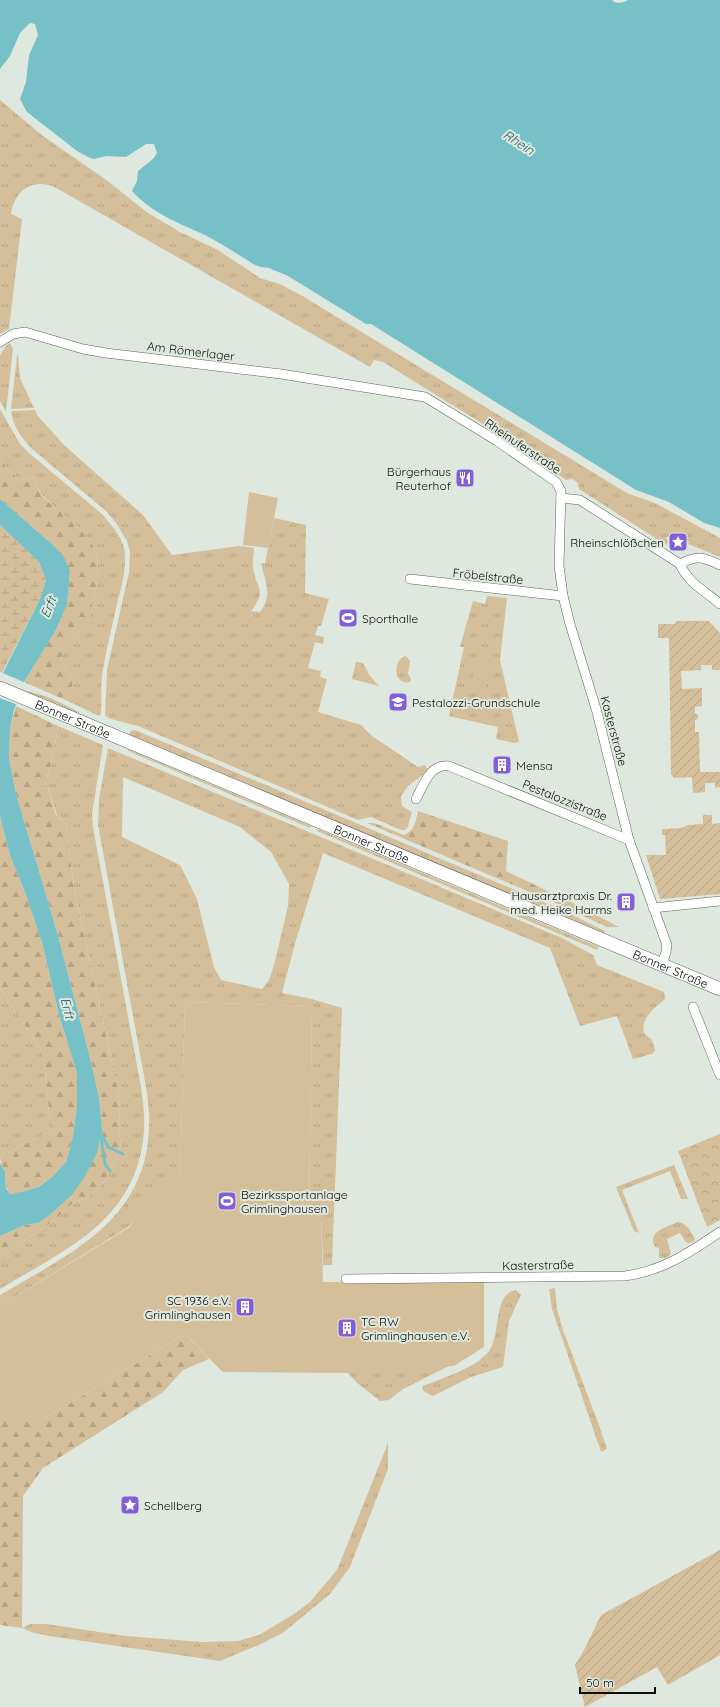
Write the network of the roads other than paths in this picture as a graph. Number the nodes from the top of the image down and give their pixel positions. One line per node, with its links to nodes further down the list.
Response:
1 (0, 342): 2 (street, Am Römerlager)
2 (360, 386): 3 (street, Rheinuferstraße)
3 (561, 498): 4 (street); 7 (street, Kasterstraße)
4 (680, 564): 5 (street); 8 (street)
5 (720, 565)
6 (410, 579): 7 (street, Fröbelstraße)
7 (564, 596): 11 (street, Kasterstraße)
8 (720, 604)
9 (0, 688): 14 (main road, Bonner Straße)
10 (416, 799): 11 (street, Pestalozzistraße)
11 (629, 840): 13 (street, Kasterstraße)
12 (720, 901): 13 (street)
13 (654, 908): 14 (street, Kasterstraße)
14 (662, 965): 15 (main road, Bonner Straße)
15 (720, 989)
16 (693, 1008): 17 (street)
17 (720, 1075)
18 (720, 1232): 19 (street, Kasterstraße)
19 (346, 1279)

